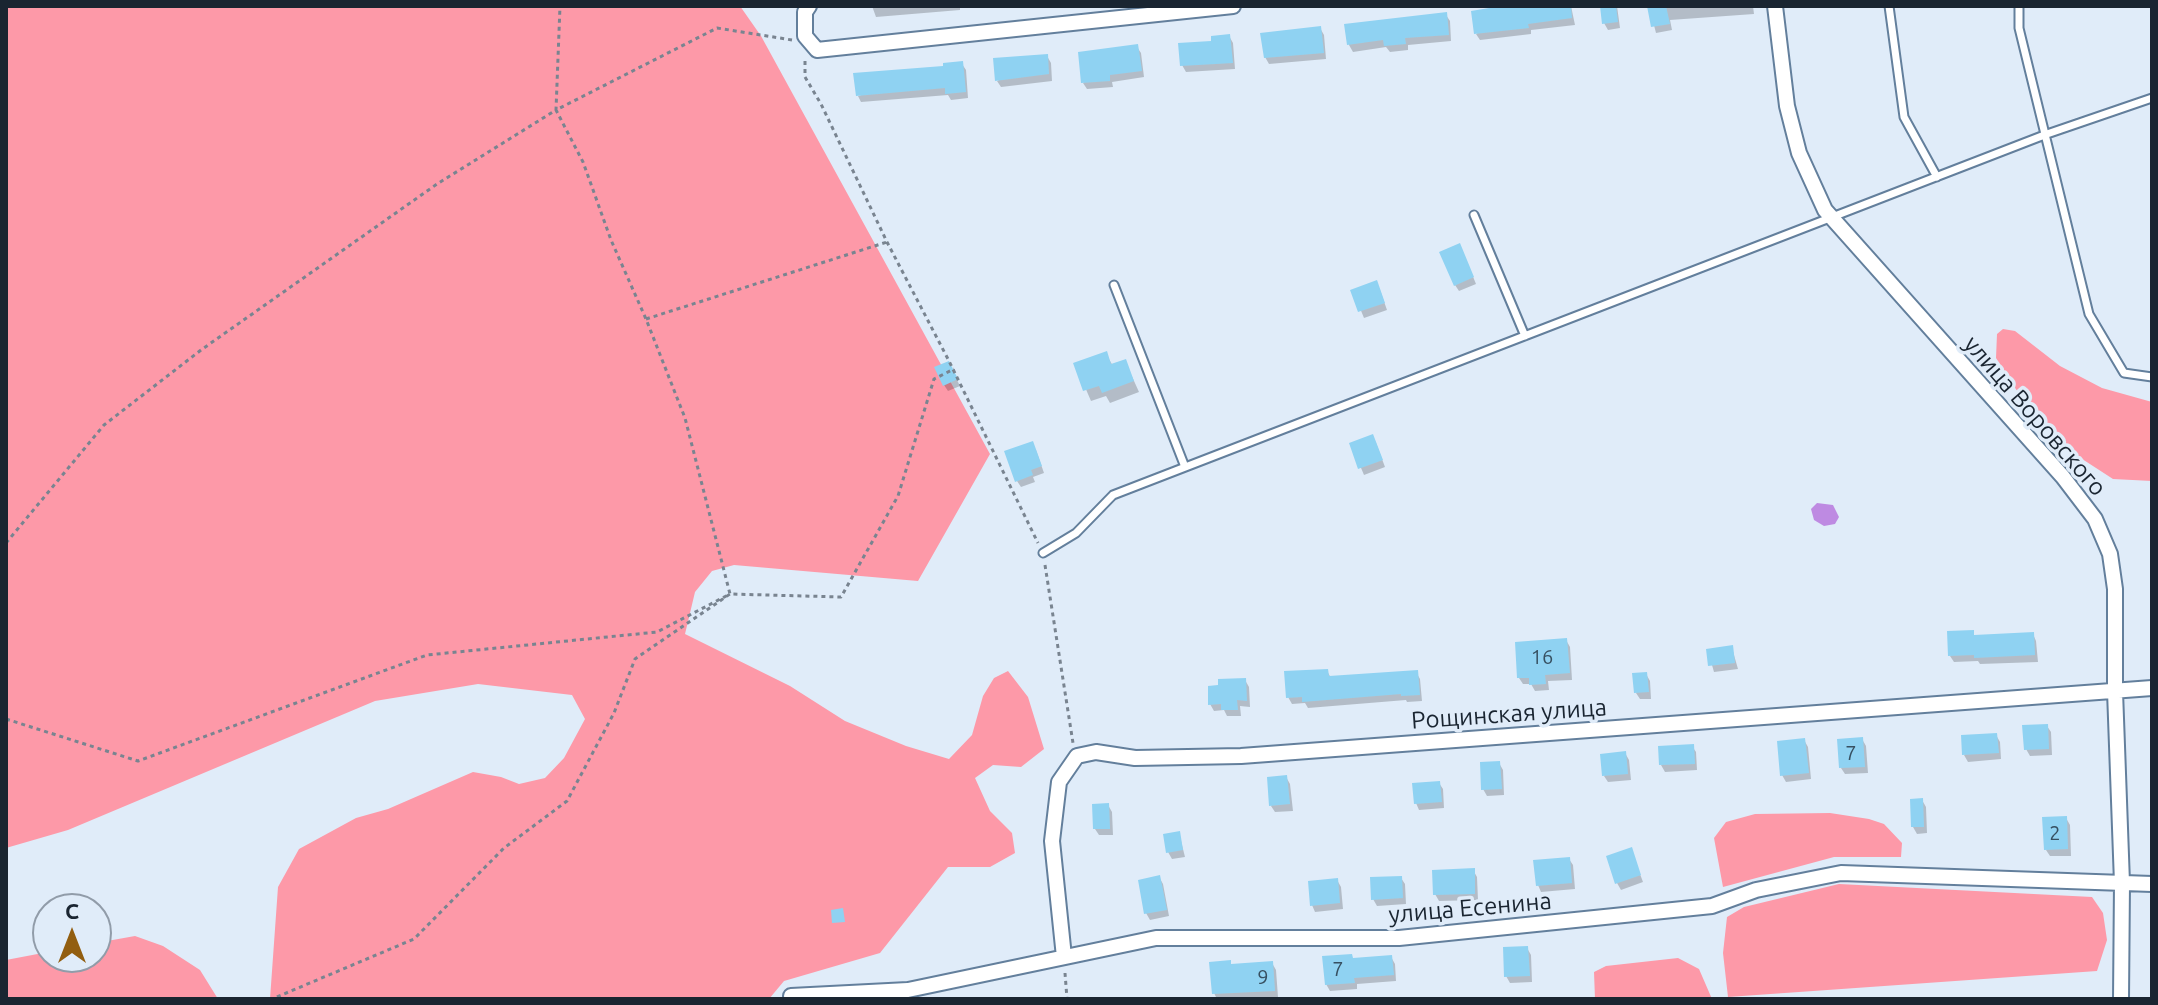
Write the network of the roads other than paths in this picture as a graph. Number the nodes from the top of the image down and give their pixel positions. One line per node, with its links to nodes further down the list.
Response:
1 (809, 6): 2 (street)
2 (1233, 6)
3 (1775, 6): 10 (street, улица Воровского)
4 (1889, 6): 8 (lane)
5 (2019, 6): 7 (lane)
6 (2152, 98): 7 (lane)
7 (2047, 134): 8 (lane); 13 (lane)
8 (1937, 177): 10 (lane)
9 (1474, 215): 12 (lane)
10 (1832, 218): 12 (lane); 17 (street, улица Воровского)
11 (1114, 285): 14 (lane)
12 (1525, 336): 14 (lane)
13 (2152, 377)
14 (1185, 467): 15 (lane)
15 (1043, 553)
16 (2152, 688): 17 (street, Рощинская улица)
17 (2115, 691): 18 (street, улица Воровского); 20 (street, Рощинская улица)
18 (2122, 883): 19 (street, улица Есенина); 20 (street, улица Есенина); 22 (street, улица Воровского)
19 (2152, 884)
20 (1064, 957): 21 (street, улица Есенина)
21 (791, 996)
22 (2121, 999)

